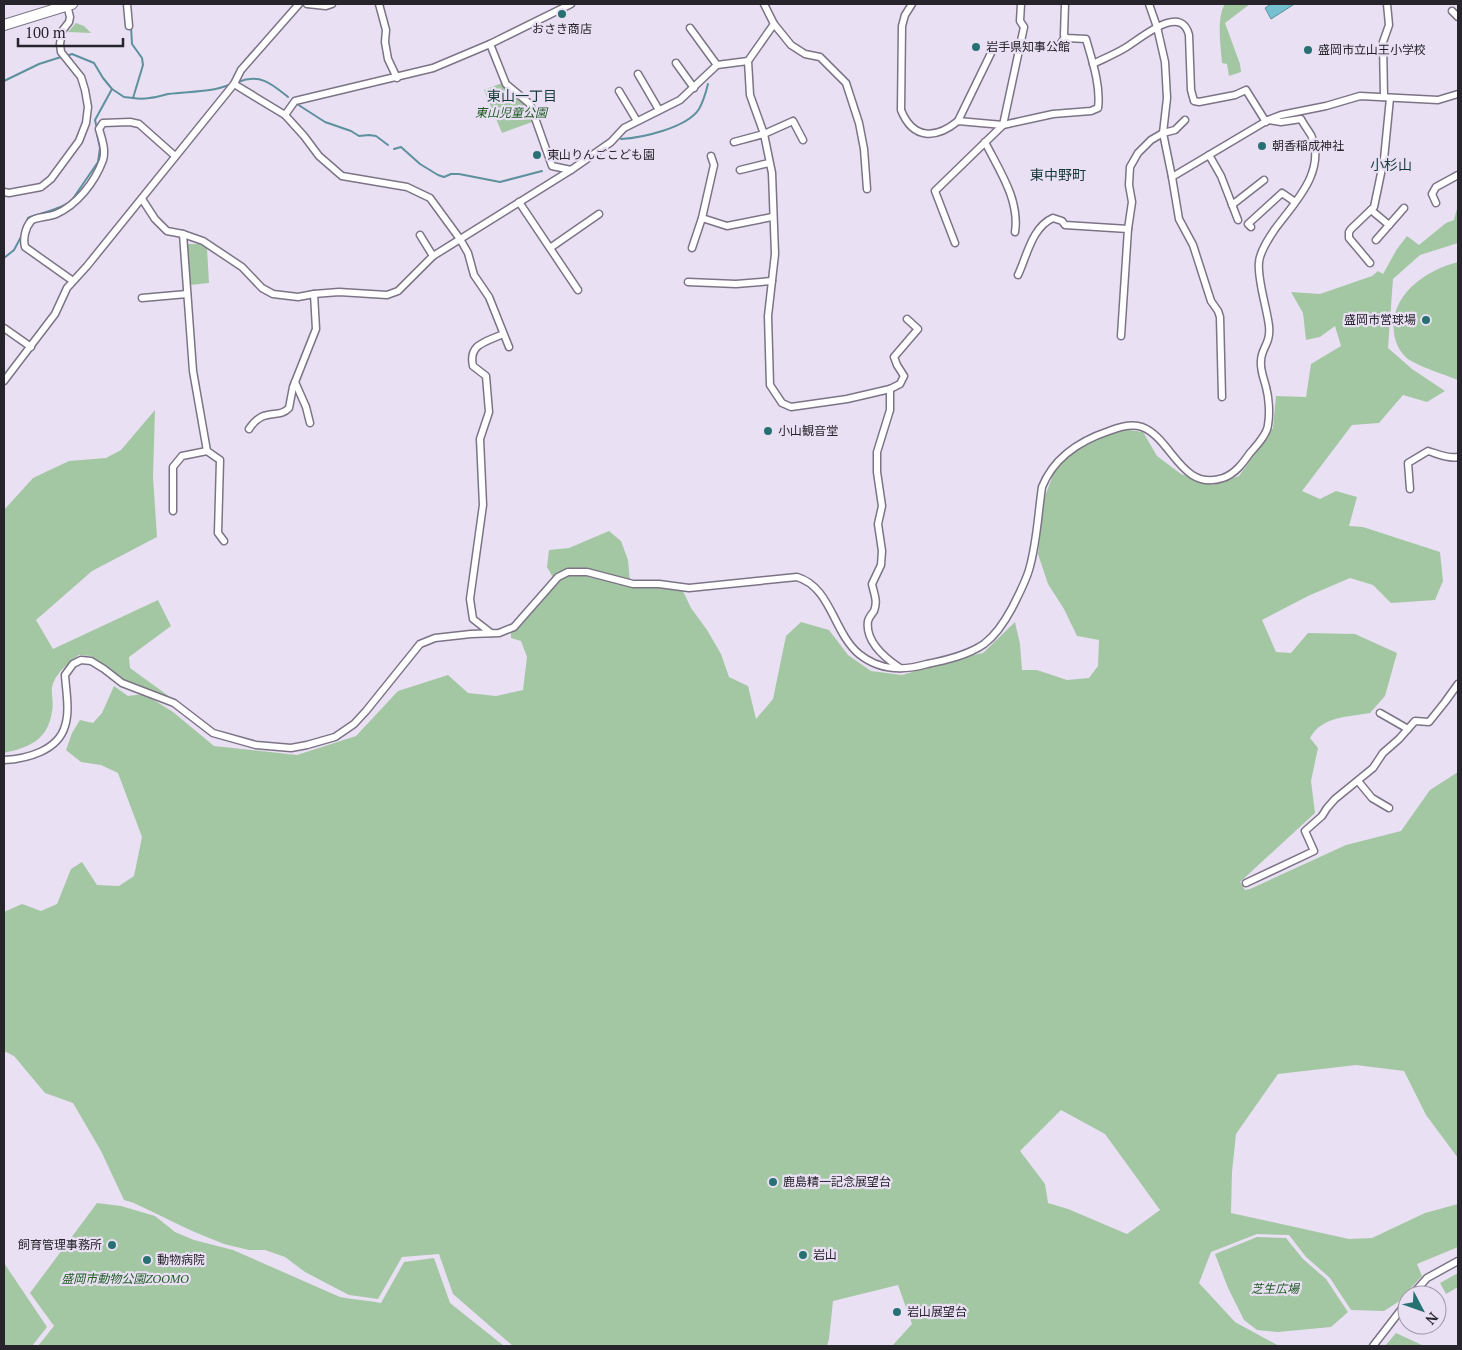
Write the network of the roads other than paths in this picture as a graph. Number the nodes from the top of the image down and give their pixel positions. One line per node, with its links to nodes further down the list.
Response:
1 (127, 4): 18 (street)
2 (298, 4): 31 (street)
3 (306, 4): 4 (street)
4 (332, 4)
5 (379, 4): 30 (street)
6 (571, 4): 22 (street)
7 (764, 4): 16 (street)
8 (912, 4): 40 (street)
9 (1021, 4): 42 (street)
10 (1065, 4): 21 (street)
11 (1149, 4): 19 (street)
12 (1387, 4): 35 (street)
13 (69, 5): 17 (highway); 58 (street)
14 (1452, 12): 15 (street)
15 (1458, 17)
16 (774, 24): 25 (street); 57 (street)
17 (4, 25)
18 (129, 26)
19 (1157, 27): 27 (street); 41 (street); 43 (street)
20 (690, 28): 28 (street)
21 (1065, 37): 23 (street); 27 (street)
22 (490, 44): 30 (street); 52 (street)
23 (1059, 46)
24 (992, 51): 40 (street)
25 (748, 61): 28 (street); 44 (street)
26 (676, 63): 32 (street)
27 (1093, 64): 42 (street)
28 (717, 65): 32 (street)
29 (638, 74): 36 (street)
30 (397, 78): 37 (street)
31 (234, 84): 37 (street); 49 (street)
32 (694, 88): 36 (street)
33 (619, 91): 39 (street)
34 (1458, 94): 35 (street)
35 (1387, 97): 41 (street); 65 (street)
36 (659, 110): 39 (street)
37 (285, 115): 76 (street)
38 (1185, 120): 43 (street)
39 (637, 121): 52 (street)
40 (958, 121): 42 (street)
41 (1267, 121): 48 (street); 61 (street)
42 (1003, 125): 47 (street)
43 (1162, 133): 55 (street); 72 (street)
44 (764, 134): 45 (street); 46 (street); 51 (street)
45 (803, 140)
46 (734, 142)
47 (985, 142): 73 (street); 78 (street)
48 (1208, 155): 55 (street); 63 (street)
49 (176, 156): 59 (street); 84 (street)
50 (711, 156): 68 (street)
51 (769, 164): 53 (street); 67 (street)
52 (571, 170): 60 (street)
53 (740, 170)
54 (1458, 175): 62 (street)
55 (1172, 177): 100 (street)
56 (1264, 180): 63 (street)
57 (867, 189)
58 (4, 192)
59 (142, 199): 74 (street); 84 (street)
60 (519, 202): 76 (street); 79 (street)
61 (1295, 202): 71 (street); 109 (street)
62 (1436, 203)
63 (1232, 204): 69 (street)
64 (1404, 208): 70 (street)
65 (1371, 210): 70 (street); 82 (street)
66 (599, 214): 79 (street)
67 (772, 217): 68 (street); 86 (street)
68 (702, 218): 80 (street)
69 (1238, 220)
70 (1389, 225): 77 (street)
71 (1251, 227)
72 (1128, 228): 83 (street); 94 (street)
73 (1015, 232)
74 (183, 234): 88 (street); 89 (street)
75 (420, 235): 81 (street)
76 (460, 239): 81 (street); 93 (street)
77 (1376, 240)
78 (955, 243)
79 (550, 248): 87 (street)
80 (692, 248)
81 (433, 256): 89 (street)
82 (1370, 264)
83 (1018, 275)
84 (73, 281): 95 (street)
85 (688, 282): 86 (street)
86 (772, 282): 99 (street)
87 (578, 290)
88 (187, 294): 90 (street); 103 (street)
89 (314, 294): 98 (street)
90 (142, 298)
91 (907, 319): 99 (street)
92 (4, 328): 95 (street)
93 (503, 334): 96 (street); 108 (street)
94 (1122, 336)
95 (31, 347): 97 (street)
96 (509, 347)
97 (4, 381)
98 (295, 382): 101 (street); 102 (street)
99 (890, 389): 109 (street)
100 (1222, 398)
101 (310, 423)
102 (249, 429)
103 (207, 451): 106 (street); 107 (street)
104 (1458, 457): 105 (street)
105 (1410, 489)
106 (173, 511)
107 (224, 541)
108 (491, 633): 109 (street); 113 (street)
109 (901, 669)
110 (1458, 684): 112 (street)
111 (1380, 713): 112 (street)
112 (1408, 729): 114 (street)
113 (4, 760)
114 (1358, 781): 115 (street); 116 (street)
115 (1389, 808)
116 (1246, 883)
117 (1458, 1261): 118 (street)
118 (1421, 1285)
119 (1397, 1315): 120 (street)
120 (1373, 1346)

